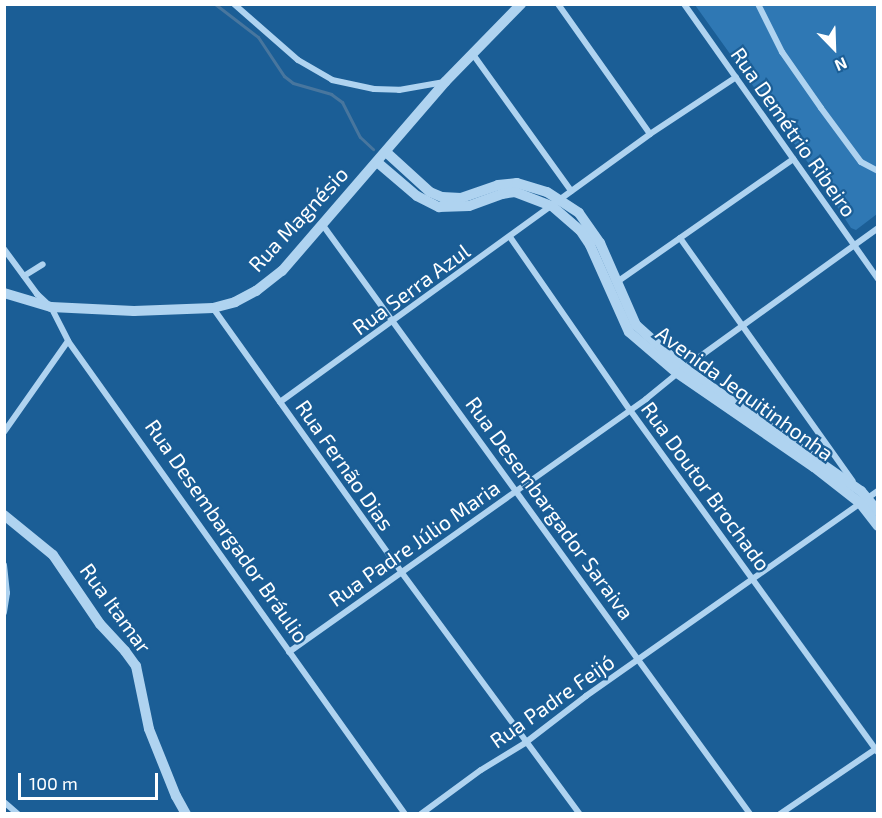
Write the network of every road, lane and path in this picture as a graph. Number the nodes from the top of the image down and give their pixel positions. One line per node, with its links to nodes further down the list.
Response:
1 (234, 4): 8 (street)
2 (521, 4): 6 (street, Rua Magnésio)
3 (558, 4): 9 (street)
4 (684, 4): 7 (street, Rua Demétrio Ribeiro)
5 (758, 4): 13 (street)
6 (471, 52): 8 (street, Rua Magnésio); 14 (street)
7 (736, 77): 9 (street, Rua Serra Azul); 11 (street, Rua Demétrio Ribeiro)
8 (445, 82): 10 (street, Rua Magnésio)
9 (650, 134): 14 (street, Rua Serra Azul)
10 (386, 152): 12 (street, Rua Magnésio); 15 (street, Avenida Jequitinhonha)
11 (793, 159): 19 (street); 20 (street, Rua Demétrio Ribeiro)
12 (377, 162): 15 (street, Avenida Jequitinhonha); 16 (street, Rua Magnésio)
13 (878, 171)
14 (572, 191): 15 (street, Rua Serra Azul)
15 (556, 203): 18 (street, Rua Serra Azul); 25 (street, Avenida Jequitinhonha)
16 (322, 224): 28 (street, Rua Magnésio); 29 (street, Rua Desembargador Saraiva)
17 (878, 228): 20 (street, Rua Padre Júlio Maria)
18 (510, 237): 29 (street, Rua Serra Azul); 34 (street, Rua Doutor Brochado)
19 (680, 238): 25 (street); 30 (street)
20 (853, 245): 24 (street, Rua Demétrio Ribeiro); 30 (street, Rua Padre Júlio Maria)
21 (4, 249): 23 (street, Rua Desembargador Bráulio)
22 (43, 264): 23 (street)
23 (24, 276): 27 (street, Rua Desembargador Bráulio)
24 (878, 279)
25 (613, 284): 32 (street, Avenida Jequitinhonha)
26 (4, 293): 27 (street)
27 (51, 307): 28 (street, Rua Magnésio); 31 (street, Rua Desembargador Bráulio)
28 (213, 308): 33 (street, Rua Fernão Dias)
29 (393, 323): 33 (street, Rua Serra Azul); 38 (street, Rua Desembargador Saraiva)
30 (742, 327): 32 (street, Rua Padre Júlio Maria); 36 (street)
31 (68, 341): 35 (street); 48 (street, Rua Desembargador Bráulio)
32 (681, 371): 34 (street, Rua Padre Júlio Maria); 37 (street, Avenida Jequitinhonha)
33 (280, 402): 45 (street, Rua Fernão Dias)
34 (630, 410): 38 (street, Rua Padre Júlio Maria); 46 (street, Rua Doutor Brochado)
35 (4, 432)
36 (827, 447): 37 (street); 40 (street)
37 (816, 464): 40 (street, Avenida Jequitinhonha)
38 (518, 490): 45 (street, Rua Padre Júlio Maria); 49 (street, Rua Desembargador Saraiva)
39 (878, 491): 40 (street, Rua Padre Feijó)
40 (863, 497): 41 (street, Avenida Jequitinhonha); 43 (street, Avenida Jequitinhonha); 46 (street, Rua Padre Feijó)
41 (878, 511)
42 (4, 515): 54 (street, Rua Itamar)
43 (878, 526)
44 (4, 566): 47 (street)
45 (402, 573): 48 (street, Rua Padre Júlio Maria); 50 (street, Rua Fernão Dias)
46 (753, 579): 49 (street, Rua Padre Feijó); 51 (street, Rua Doutor Brochado)
47 (4, 613)
48 (289, 652): 55 (street, Rua Desembargador Bráulio)
49 (639, 659): 50 (street, Rua Padre Feijó); 58 (street, Rua Desembargador Saraiva)
50 (525, 742): 56 (street, Rua Padre Feijó); 57 (street, Rua Fernão Dias)
51 (877, 750): 59 (street)
52 (4, 802): 53 (street)
53 (18, 813)
54 (186, 813)
55 (405, 813)
56 (422, 813)
57 (580, 813)
58 (750, 813)
59 (780, 813)

